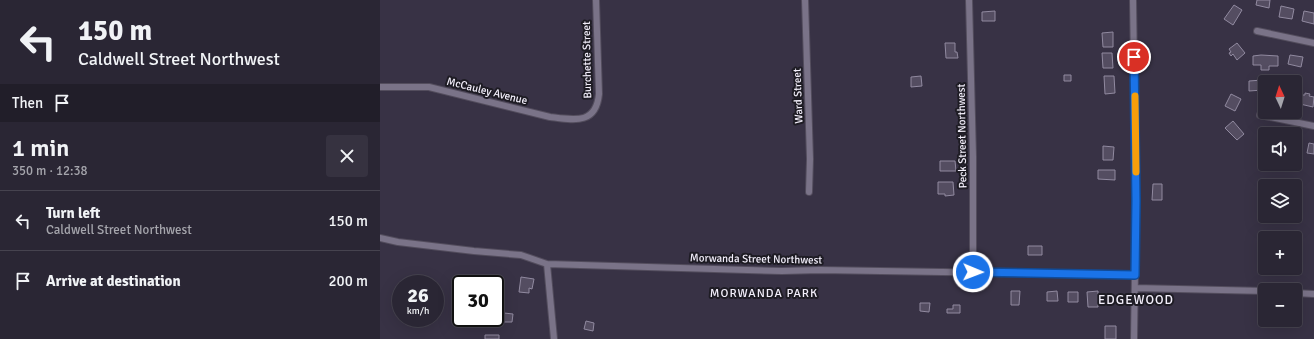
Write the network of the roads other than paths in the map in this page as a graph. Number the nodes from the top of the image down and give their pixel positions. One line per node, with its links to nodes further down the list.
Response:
1 (596, 0): 8 (street, Burchette Street)
2 (805, 0): 11 (street, Ward Street)
3 (969, 0): 14 (street, Peck Street Northwest)
4 (1133, 0): 15 (street)
5 (1257, 31): 6 (street)
6 (1314, 43)
7 (380, 87): 8 (street, McCauley Avenue)
8 (588, 116)
9 (1280, 119): 10 (street)
10 (1314, 126)
11 (809, 192)
12 (380, 238): 13 (street, Morwanda Street Northwest)
13 (548, 264): 14 (street, Morwanda Street Northwest); 20 (street)
14 (973, 272): 15 (street, Morwanda Street Northwest)
15 (1135, 275): 16 (street)
16 (1135, 288): 17 (street); 21 (street)
17 (1258, 291)
18 (1302, 293): 19 (street)
19 (1314, 294)
20 (554, 339)
21 (1134, 339)

